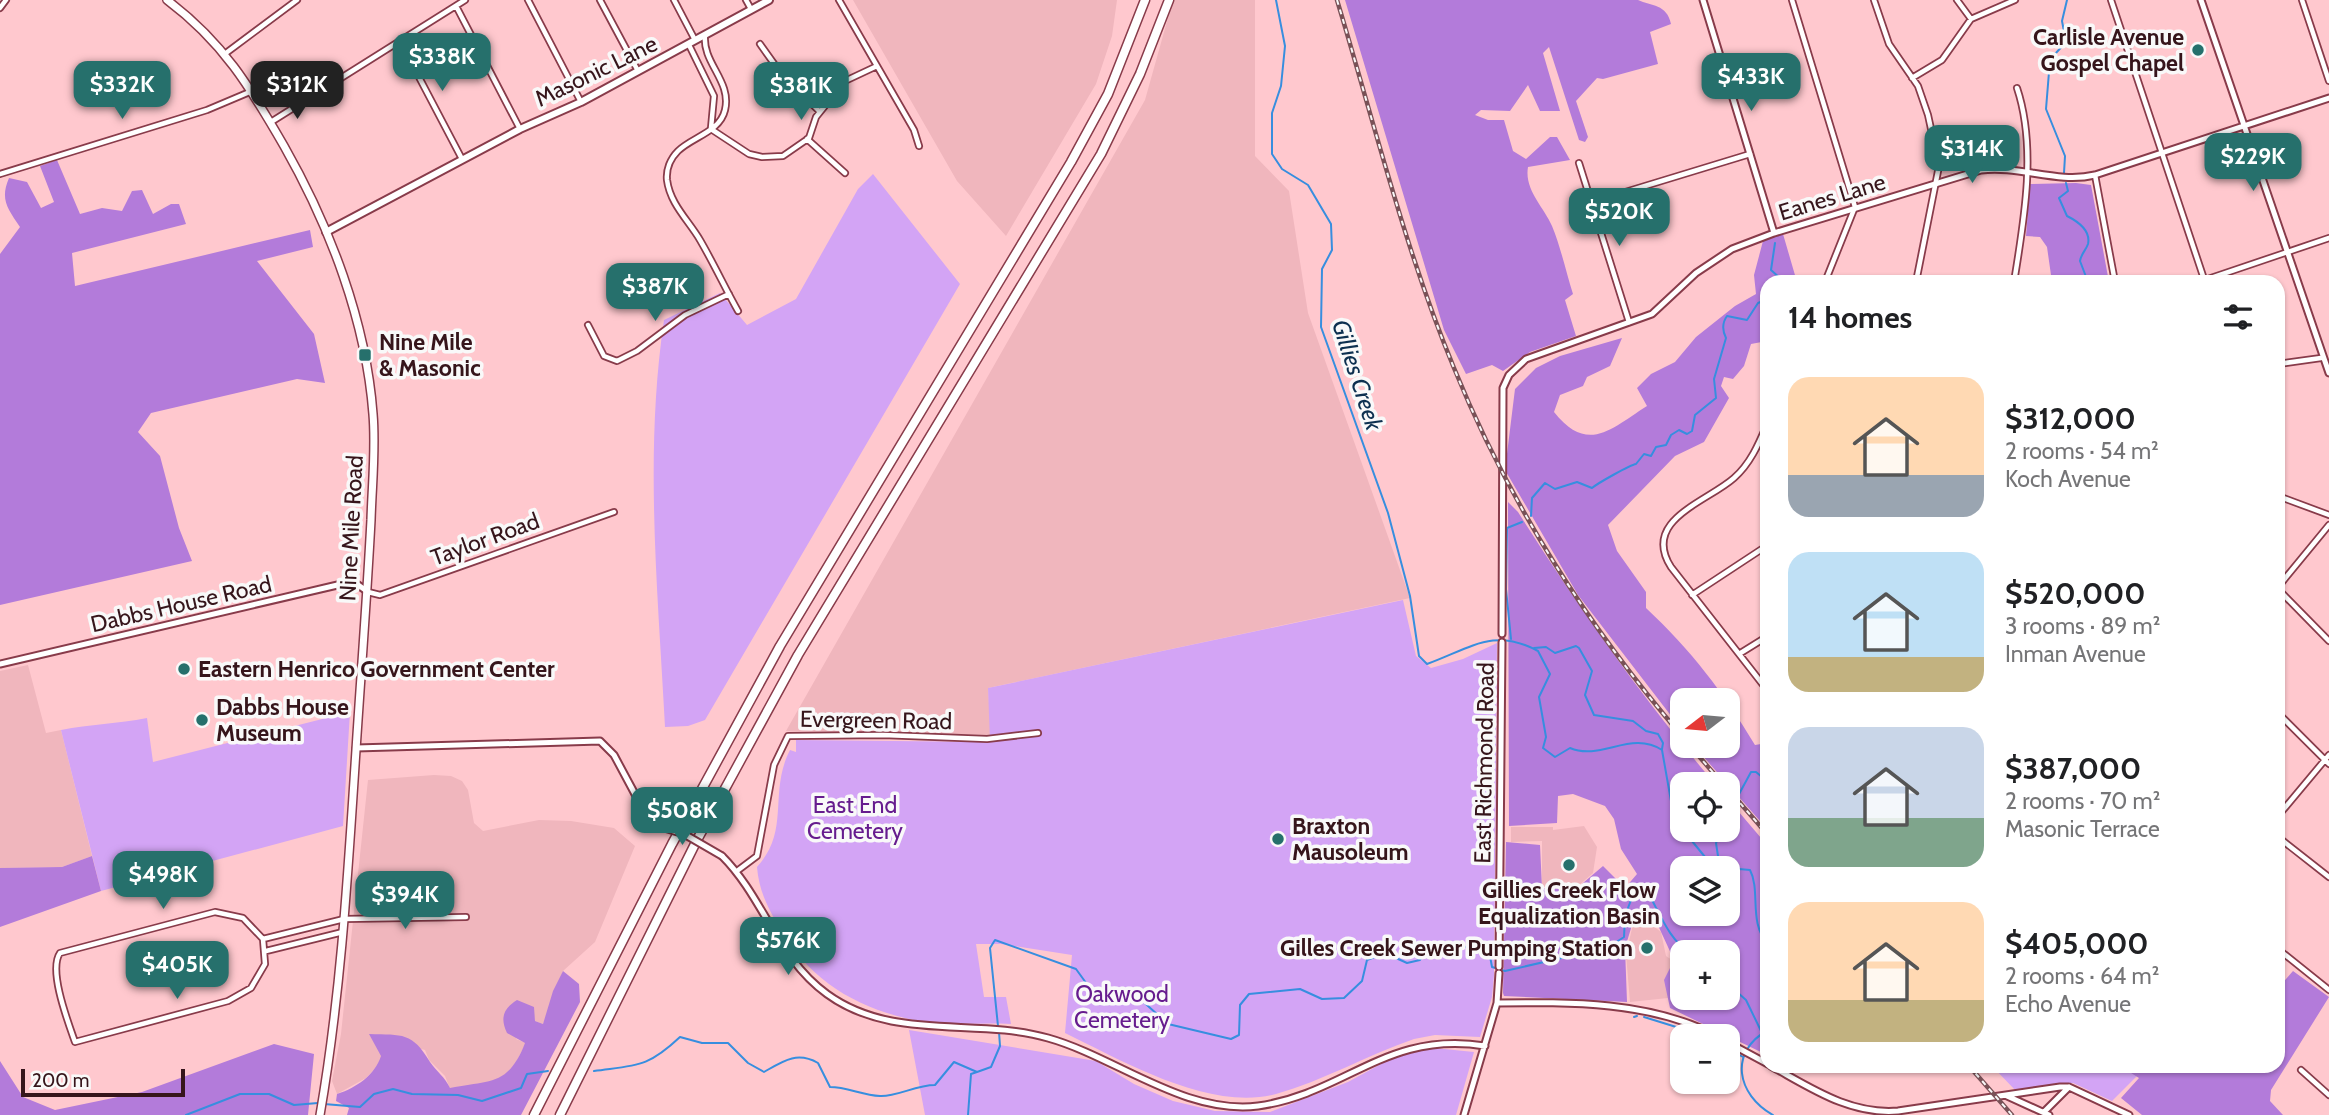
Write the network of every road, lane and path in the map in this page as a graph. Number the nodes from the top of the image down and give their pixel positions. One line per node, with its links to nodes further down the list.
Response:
1 (6, 0): 22 (street)
2 (167, 0): 29 (main road, Nine Mile Road)
3 (297, 0): 29 (street)
4 (465, 0): 21 (street)
5 (528, 0): 37 (street)
6 (600, 0): 31 (street)
7 (674, 0): 27 (street)
8 (746, 0): 23 (street)
9 (769, 0): 23 (main road, Masonic Lane)
10 (839, 0): 30 (street)
11 (1145, 0): 119 (highway)
12 (1168, 0): 120 (highway)
13 (1703, 0): 46 (street)
14 (1792, 0): 55 (street)
15 (1874, 0): 32 (street)
16 (1957, 0): 24 (street)
17 (2015, 0): 24 (street)
18 (2111, 0): 45 (street)
19 (2201, 0): 40 (street)
20 (2302, 0): 33 (street)
21 (456, 6): 26 (street); 41 (street)
22 (0, 8)
23 (751, 9): 25 (main road, Masonic Lane)
24 (1971, 19): 32 (street)
25 (706, 34): 27 (main road, Masonic Lane); 42 (street)
26 (400, 41): 39 (street); 47 (street)
27 (692, 43): 31 (main road, Masonic Lane); 42 (street)
28 (760, 44): 38 (street)
29 (226, 53): 35 (main road, Nine Mile Road)
30 (877, 66): 38 (street); 44 (street)
31 (638, 71): 37 (main road, Masonic Lane)
32 (1912, 78): 53 (street)
33 (2329, 81)
34 (2017, 88): 49 (street)
35 (253, 91): 39 (main road, Nine Mile Road); 51 (street)
36 (2329, 98): 40 (street, Eanes Lane)
37 (581, 102): 41 (main road, Masonic Lane)
38 (820, 112): 43 (street)
39 (271, 122): 56 (main road, Nine Mile Road)
40 (2244, 126): 45 (street, Eanes Lane); 59 (street)
41 (520, 129): 47 (main road, Masonic Lane)
42 (710, 129): 43 (street); 66 (street)
43 (807, 139): 50 (street)
44 (919, 146)
45 (2162, 153): 52 (street, Eanes Lane); 64 (street)
46 (1750, 154): 54 (street); 57 (street)
47 (462, 159): 56 (main road, Masonic Lane)
48 (1579, 163): 54 (street)
49 (2026, 172): 52 (street, Eanes Lane); 53 (street, Eanes Lane); 62 (street)
50 (845, 173)
51 (0, 174)
52 (2095, 175): 63 (street)
53 (1937, 182): 55 (street, Eanes Lane); 61 (street)
54 (1592, 205): 68 (street)
55 (1855, 208): 57 (street, Eanes Lane); 60 (street)
56 (326, 232): 81 (main road, Nine Mile Road)
57 (1774, 233): 68 (street, Eanes Lane)
58 (2329, 238): 59 (street)
59 (2286, 253): 65 (street); 70 (street)
60 (1828, 275)
61 (1917, 275)
62 (2015, 275)
63 (2114, 275)
64 (2201, 275)
65 (2221, 275)
66 (729, 294): 67 (street); 69 (street)
67 (738, 311)
68 (1630, 323): 73 (street, Eanes Lane)
69 (588, 325)
70 (2322, 358): 71 (street); 72 (street)
71 (2285, 363)
72 (2329, 373)
73 (1503, 388): 84 (street, East Richmond Road)
74 (1760, 437): 82 (street)
75 (2285, 499): 77 (street)
76 (614, 512): 81 (street, Taylor Road)
77 (2329, 515)
78 (2329, 525): 80 (street)
79 (1760, 550): 82 (street)
80 (2285, 579)
81 (368, 592): 89 (street, Dabbs House Road); 93 (main road, Nine Mile Road)
82 (1692, 595): 88 (street)
83 (2285, 595): 86 (street)
84 (1502, 634)
85 (1760, 641): 88 (street)
86 (2329, 641)
87 (1502, 642): 107 (street, East Richmond Road)
88 (1739, 654): 90 (street)
89 (0, 664)
90 (1760, 681)
91 (2285, 720): 95 (street)
92 (1038, 733): 98 (street, Evergreen Road)
93 (356, 748): 98 (street, bridge); 101 (main road, Nine Mile Road)
94 (2329, 755): 95 (street)
95 (2327, 762): 96 (street)
96 (2285, 808)
97 (2285, 842): 99 (street)
98 (737, 871): 109 (street)
99 (2329, 877)
100 (466, 917): 101 (street)
101 (344, 919): 102 (main road, Nine Mile Road); 103 (street)
102 (343, 932): 104 (street); 117 (main road, Nine Mile Road)
103 (263, 939): 104 (street); 104 (street)
104 (266, 951)
105 (2285, 955): 106 (street)
106 (2329, 990)
107 (1497, 1003): 108 (street); 109 (street, East Richmond Road)
108 (1694, 1024)
109 (1485, 1046): 121 (street, East Richmond Road)
110 (1740, 1049): 111 (street)
111 (1760, 1060)
112 (2301, 1070): 116 (street)
113 (1784, 1073): 115 (street)
114 (2069, 1087): 115 (street); 118 (street); 122 (street)
115 (2006, 1095): 118 (street)
116 (2329, 1095)
117 (322, 1108)
118 (2046, 1113)
119 (534, 1115)
120 (560, 1115)
121 (1464, 1115)
122 (2129, 1115)

